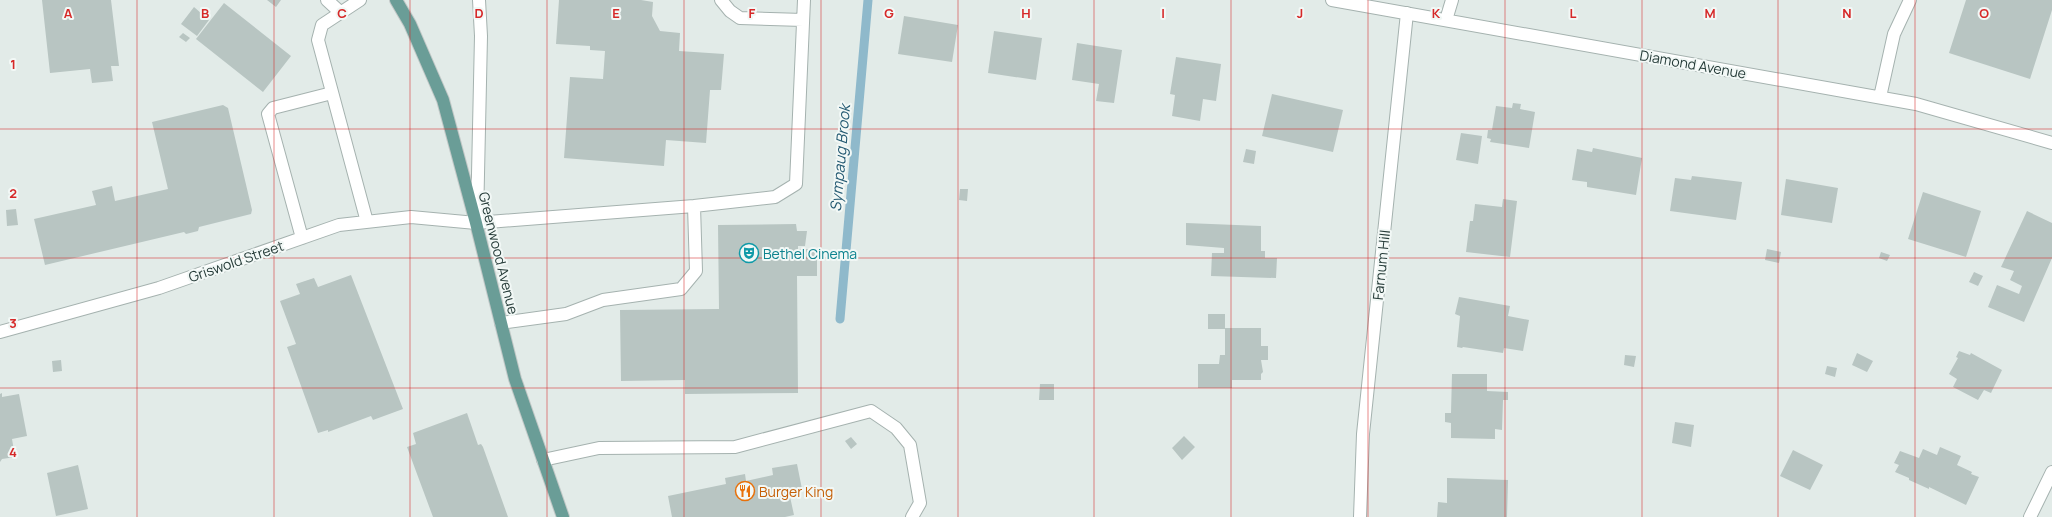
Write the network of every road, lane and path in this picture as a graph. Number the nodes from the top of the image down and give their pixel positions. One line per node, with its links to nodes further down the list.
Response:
1 (327, 0): 10 (street)
2 (360, 0): 10 (street)
3 (396, 0): 19 (main road, Greenwood Avenue)
4 (479, 0): 19 (street)
5 (721, 0): 12 (street)
6 (804, 0): 12 (street)
7 (1332, 0): 11 (street, Diamond Avenue)
8 (1452, 0): 13 (street)
9 (1910, 0): 15 (street)
10 (341, 13): 14 (street)
11 (1407, 13): 13 (street, Diamond Avenue); 27 (street, Farnum Hill)
12 (803, 20): 17 (street, Griswold Street)
13 (1446, 20): 15 (street, Diamond Avenue)
14 (332, 93): 18 (street); 20 (street)
15 (1880, 98): 16 (street, Diamond Avenue)
16 (2052, 143)
17 (694, 206): 19 (street, Griswold Street); 21 (street)
18 (367, 222): 19 (street, Griswold Street); 20 (street, Griswold Street)
19 (476, 223): 21 (main road, Greenwood Avenue)
20 (302, 238): 22 (street, Griswold Street)
21 (501, 324): 23 (main road, Greenwood Avenue)
22 (0, 332)
23 (543, 460): 25 (main road, Greenwood Avenue); 26 (street)
24 (2052, 472): 28 (street)
25 (563, 517)
26 (912, 517)
27 (1360, 517)
28 (2030, 517)

